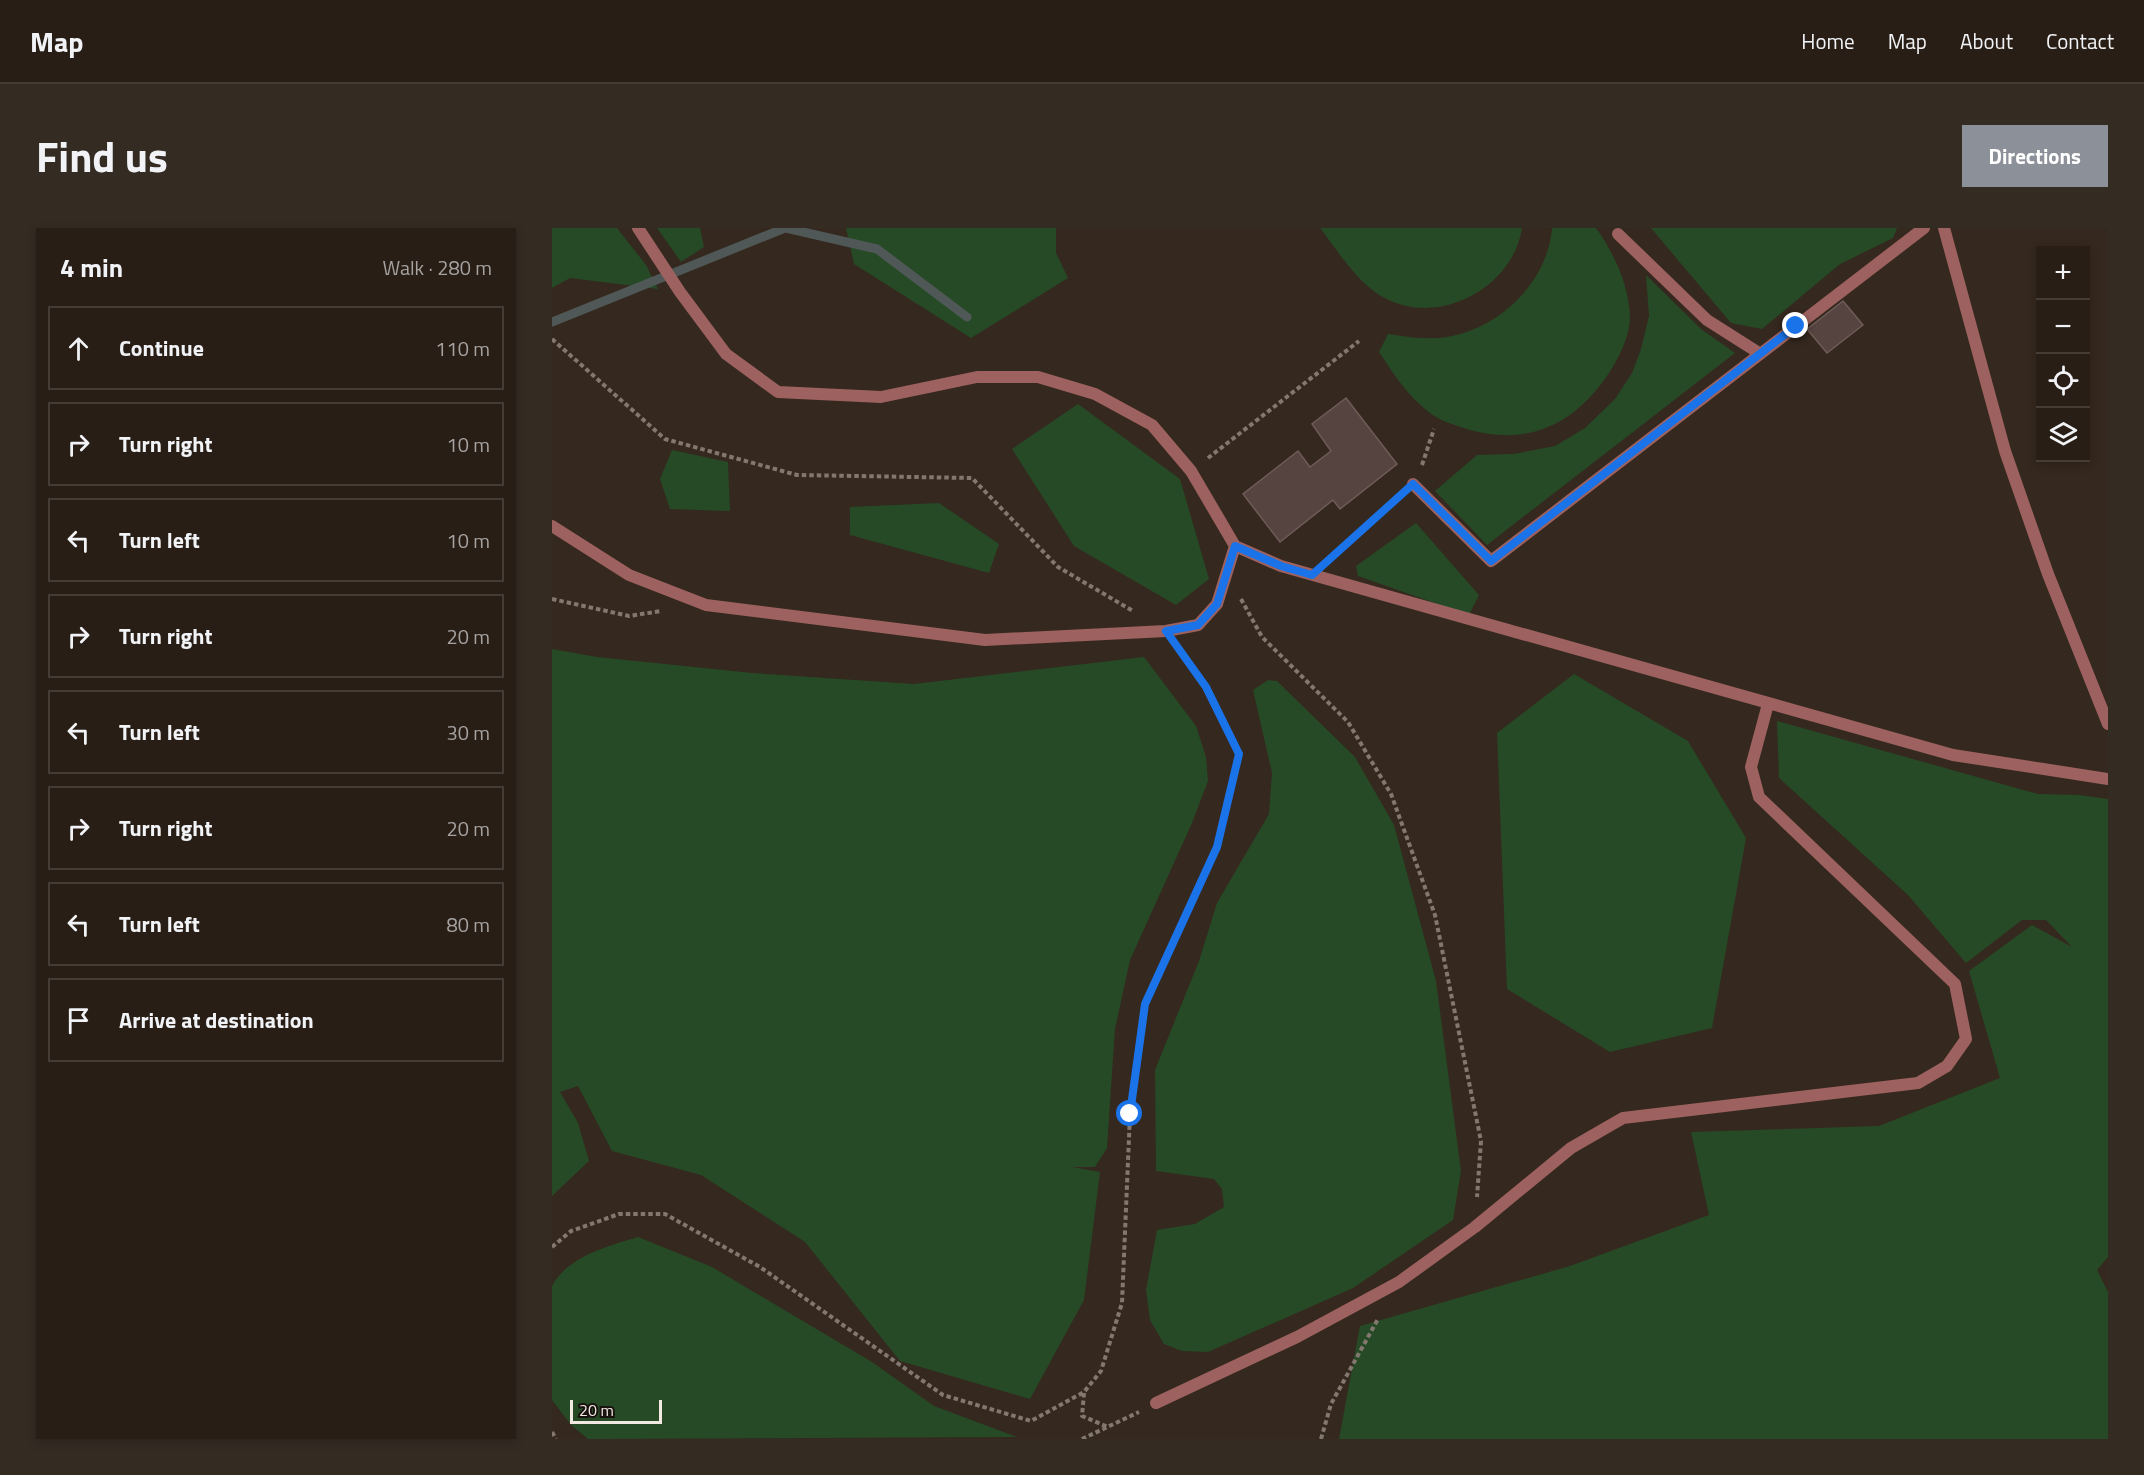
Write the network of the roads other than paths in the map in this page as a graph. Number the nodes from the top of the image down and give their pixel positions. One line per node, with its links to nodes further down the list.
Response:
1 (638, 228): 8 (street)
2 (1924, 228): 5 (street)
3 (1944, 228): 10 (street)
4 (1618, 234): 5 (street)
5 (1760, 353): 6 (street)
6 (1413, 484)
7 (552, 525): 8 (street)
8 (1235, 546): 9 (street)
9 (1768, 704): 11 (street); 12 (street)
10 (2108, 724)
11 (2108, 779)
12 (1156, 1403)

